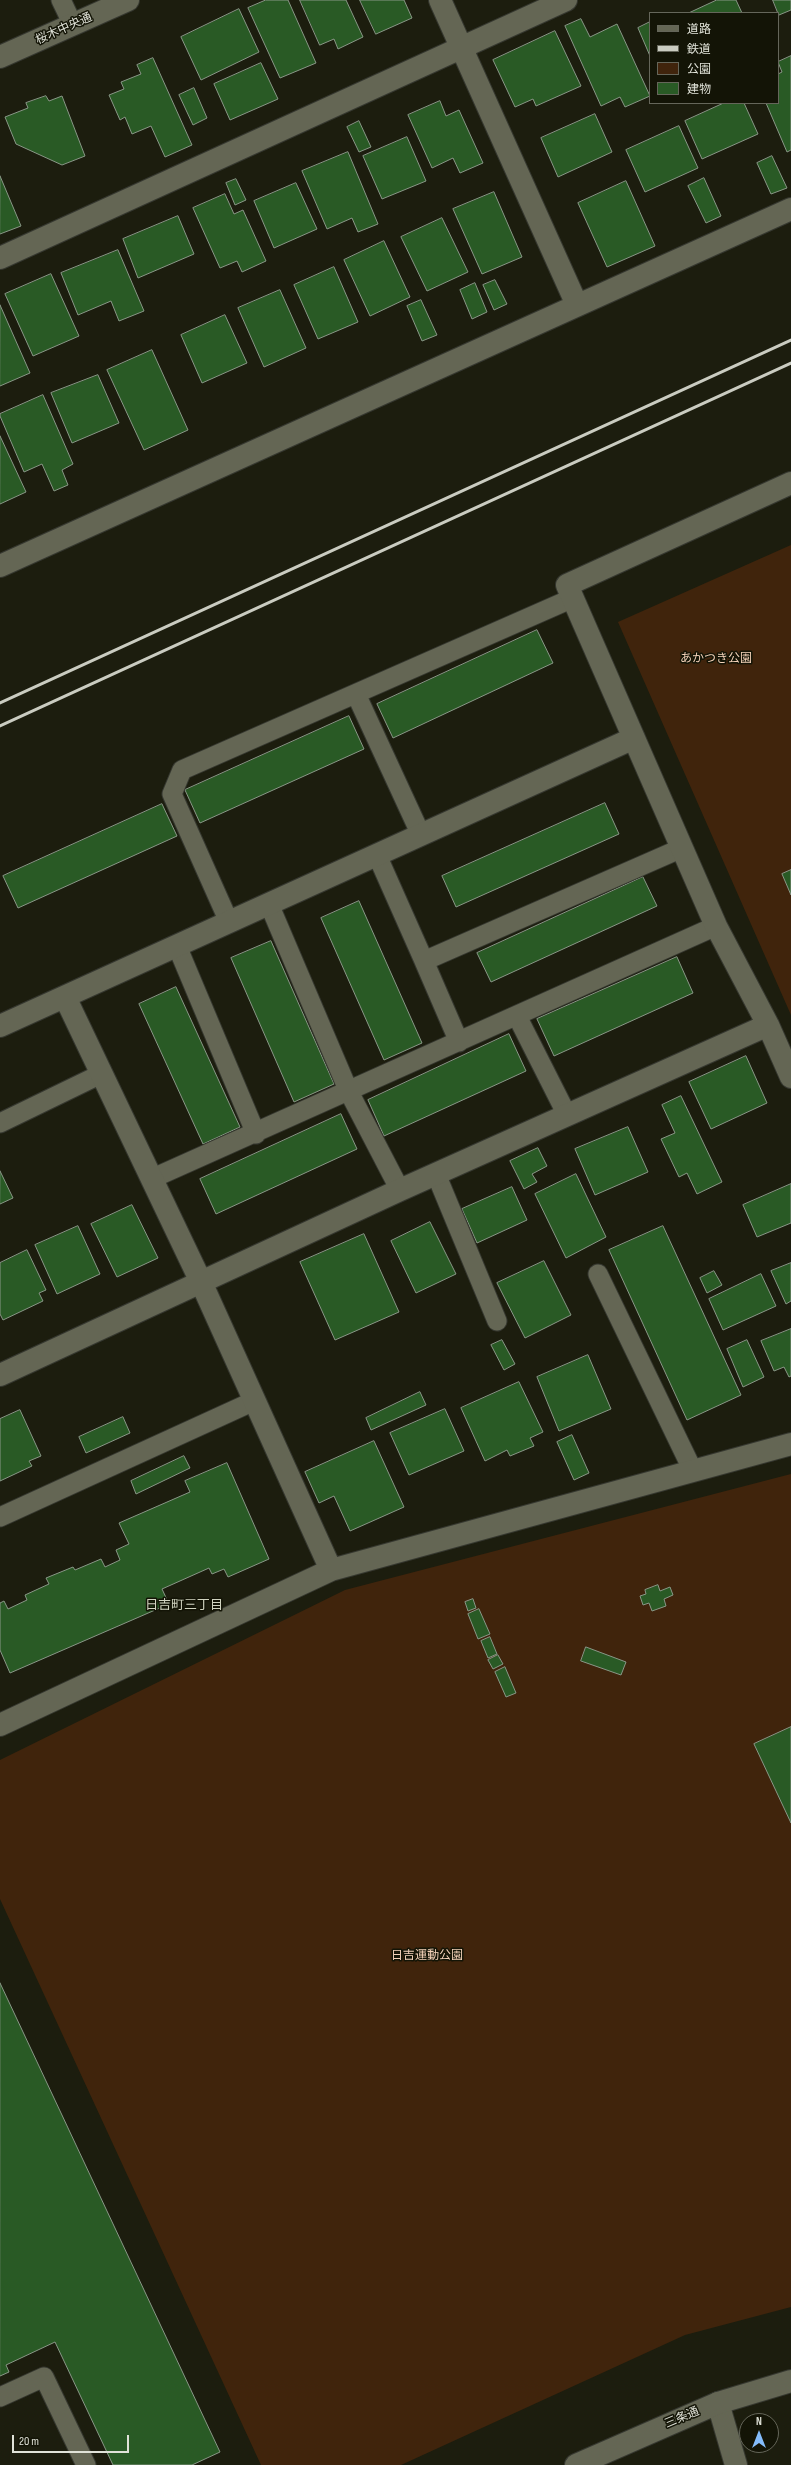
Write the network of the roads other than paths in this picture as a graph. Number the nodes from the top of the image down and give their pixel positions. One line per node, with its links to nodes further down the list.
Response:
1 (61, 0): 5 (lane)
2 (128, 0): 5 (street, 桜木中央通)
3 (440, 0): 6 (street)
4 (566, 0): 6 (street)
5 (73, 25): 7 (street, 桜木中央通)
6 (461, 48): 9 (street); 10 (street)
7 (0, 57)
8 (791, 210): 10 (street)
9 (0, 258)
10 (577, 305): 12 (street)
11 (791, 483): 13 (street)
12 (0, 566)
13 (573, 598): 14 (lane); 15 (street)
14 (356, 694): 16 (lane); 20 (lane)
15 (634, 738): 16 (street); 17 (street)
16 (421, 835): 18 (street)
17 (682, 848): 21 (street); 23 (lane)
18 (377, 855): 19 (street); 23 (lane)
19 (269, 904): 20 (street); 31 (lane)
20 (229, 922): 22 (street)
21 (716, 926): 25 (lane); 26 (street)
22 (177, 946): 24 (street); 34 (lane)
23 (424, 961): 28 (lane)
24 (65, 997): 27 (street); 29 (street)
25 (517, 1016): 28 (lane); 32 (lane)
26 (768, 1025): 30 (street); 32 (street)
27 (0, 1026)
28 (459, 1042): 31 (lane)
29 (101, 1074): 33 (lane); 36 (street)
30 (791, 1077)
31 (349, 1092): 34 (lane); 37 (lane)
32 (567, 1115): 35 (street)
33 (0, 1123)
34 (256, 1134): 36 (lane)
35 (436, 1174): 37 (street); 40 (lane)
36 (151, 1179): 39 (street)
37 (400, 1190): 39 (street)
38 (598, 1274): 44 (lane)
39 (201, 1282): 41 (street); 42 (street)
40 (497, 1321)
41 (0, 1375)
42 (254, 1401): 45 (lane); 46 (street)
43 (791, 1444): 44 (street)
44 (693, 1471): 46 (street)
45 (0, 1517)
46 (331, 1570): 47 (street)
47 (0, 1725)
48 (791, 2381): 50 (street, 三条通)
49 (0, 2397): 51 (lane)
50 (718, 2403): 52 (street, 三条通); 53 (street)
51 (86, 2465)
52 (576, 2465)
53 (736, 2465)

